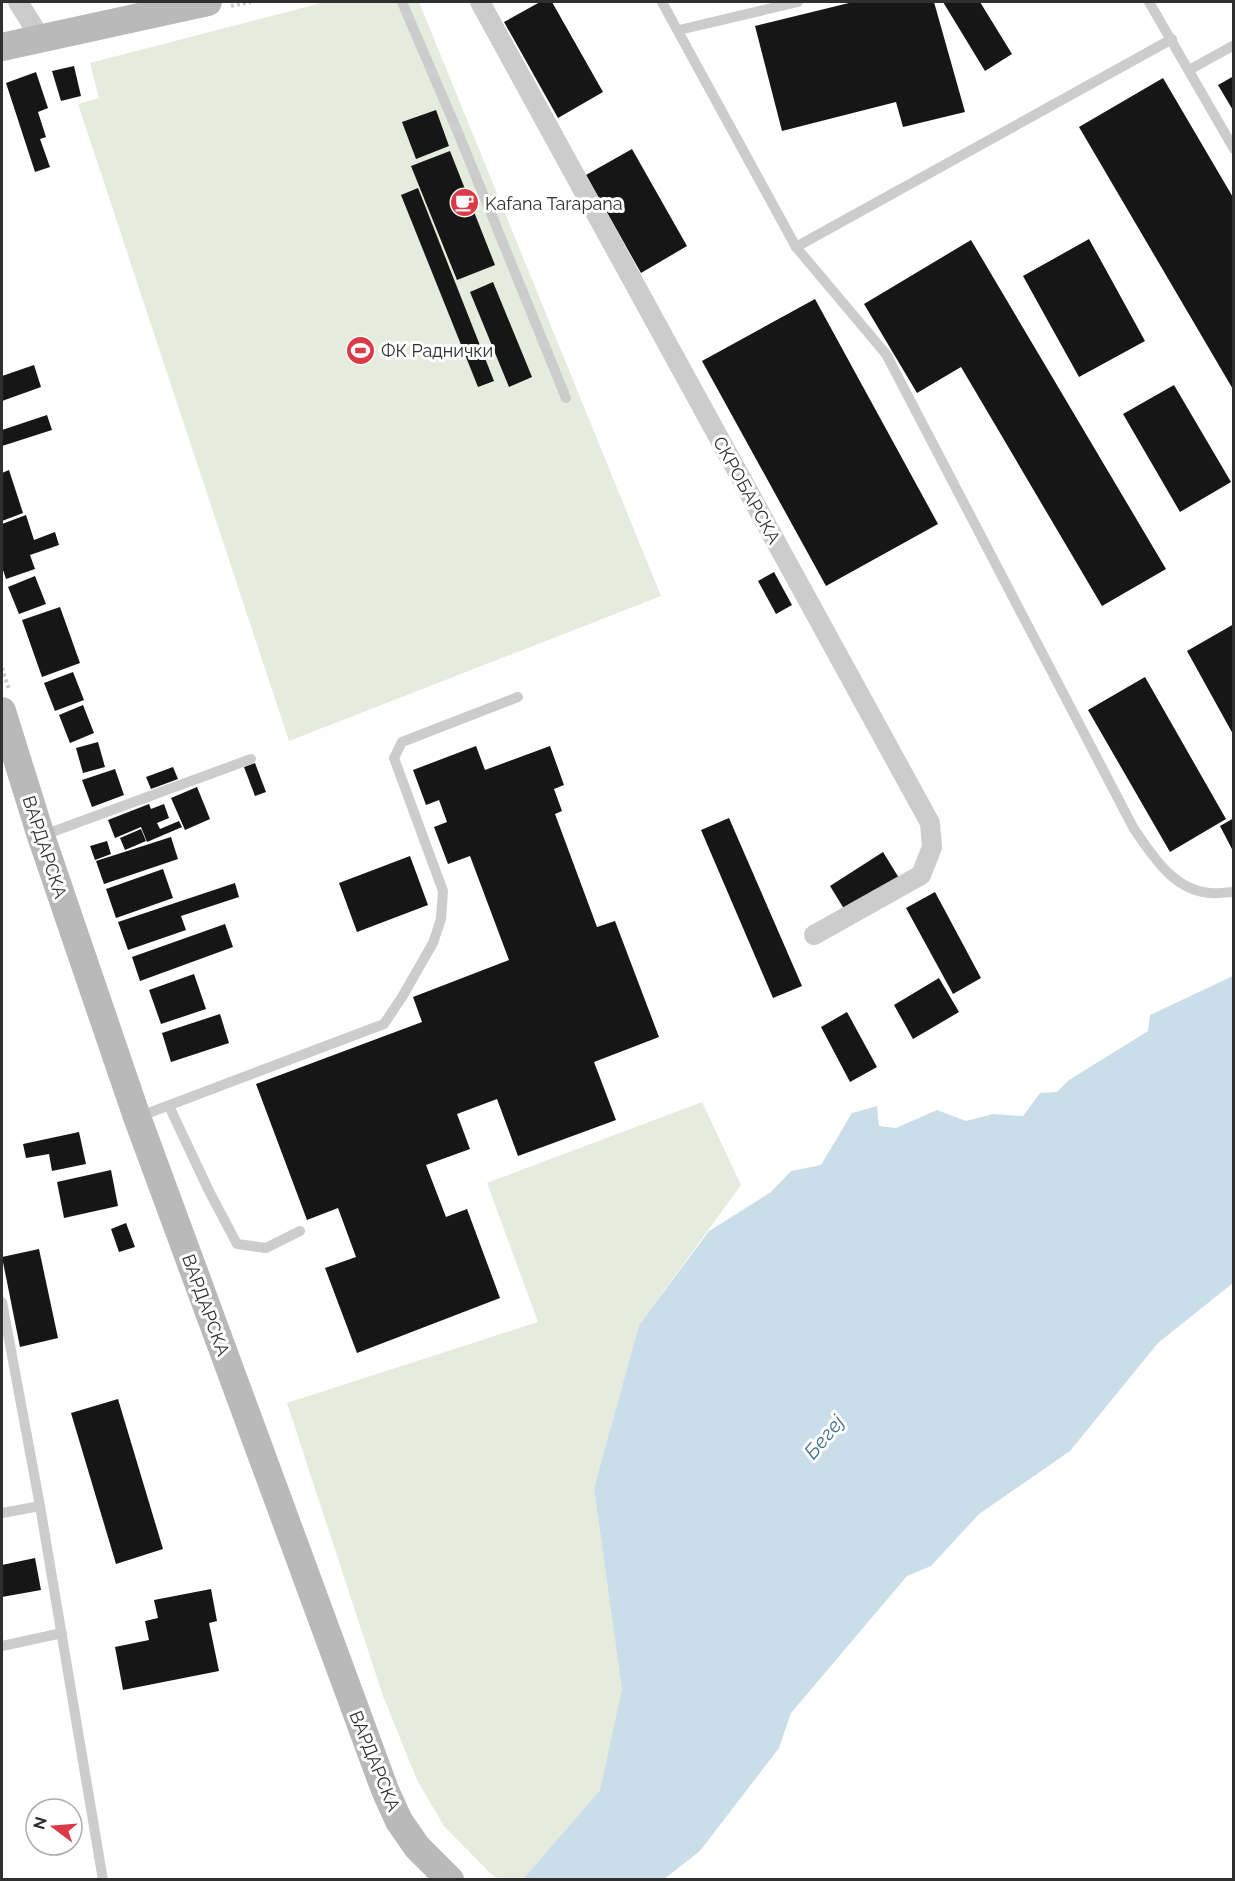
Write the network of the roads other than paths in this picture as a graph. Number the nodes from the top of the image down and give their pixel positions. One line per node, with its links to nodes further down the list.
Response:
1 (18, 2): 9 (street)
2 (208, 2): 9 (street)
3 (402, 2): 16 (lane)
4 (480, 2): 22 (street, СКРОБАРСКА)
5 (662, 2): 8 (lane)
6 (798, 2): 8 (lane)
7 (1149, 2): 10 (lane)
8 (679, 30): 15 (lane)
9 (40, 37): 12 (street)
10 (1172, 39): 13 (lane); 15 (lane)
11 (1233, 45): 13 (lane)
12 (2, 47)
13 (1190, 70): 14 (lane)
14 (1233, 149)
15 (796, 247): 21 (lane)
16 (566, 398)
17 (518, 697): 23 (lane)
18 (2, 711): 20 (street, ВАРДАРСКА)
19 (251, 759): 20 (lane)
20 (41, 836): 24 (street, ВАРДАРСКА)
21 (1233, 892)
22 (814, 935)
23 (169, 1106): 24 (lane); 25 (lane)
24 (137, 1117): 32 (street, ВАРДАРСКА)
25 (300, 1231)
26 (2, 1302): 27 (lane)
27 (40, 1506): 28 (lane); 29 (lane)
28 (2, 1513)
29 (62, 1633): 30 (lane); 31 (lane)
30 (2, 1646)
31 (103, 1880)
32 (450, 1880)

